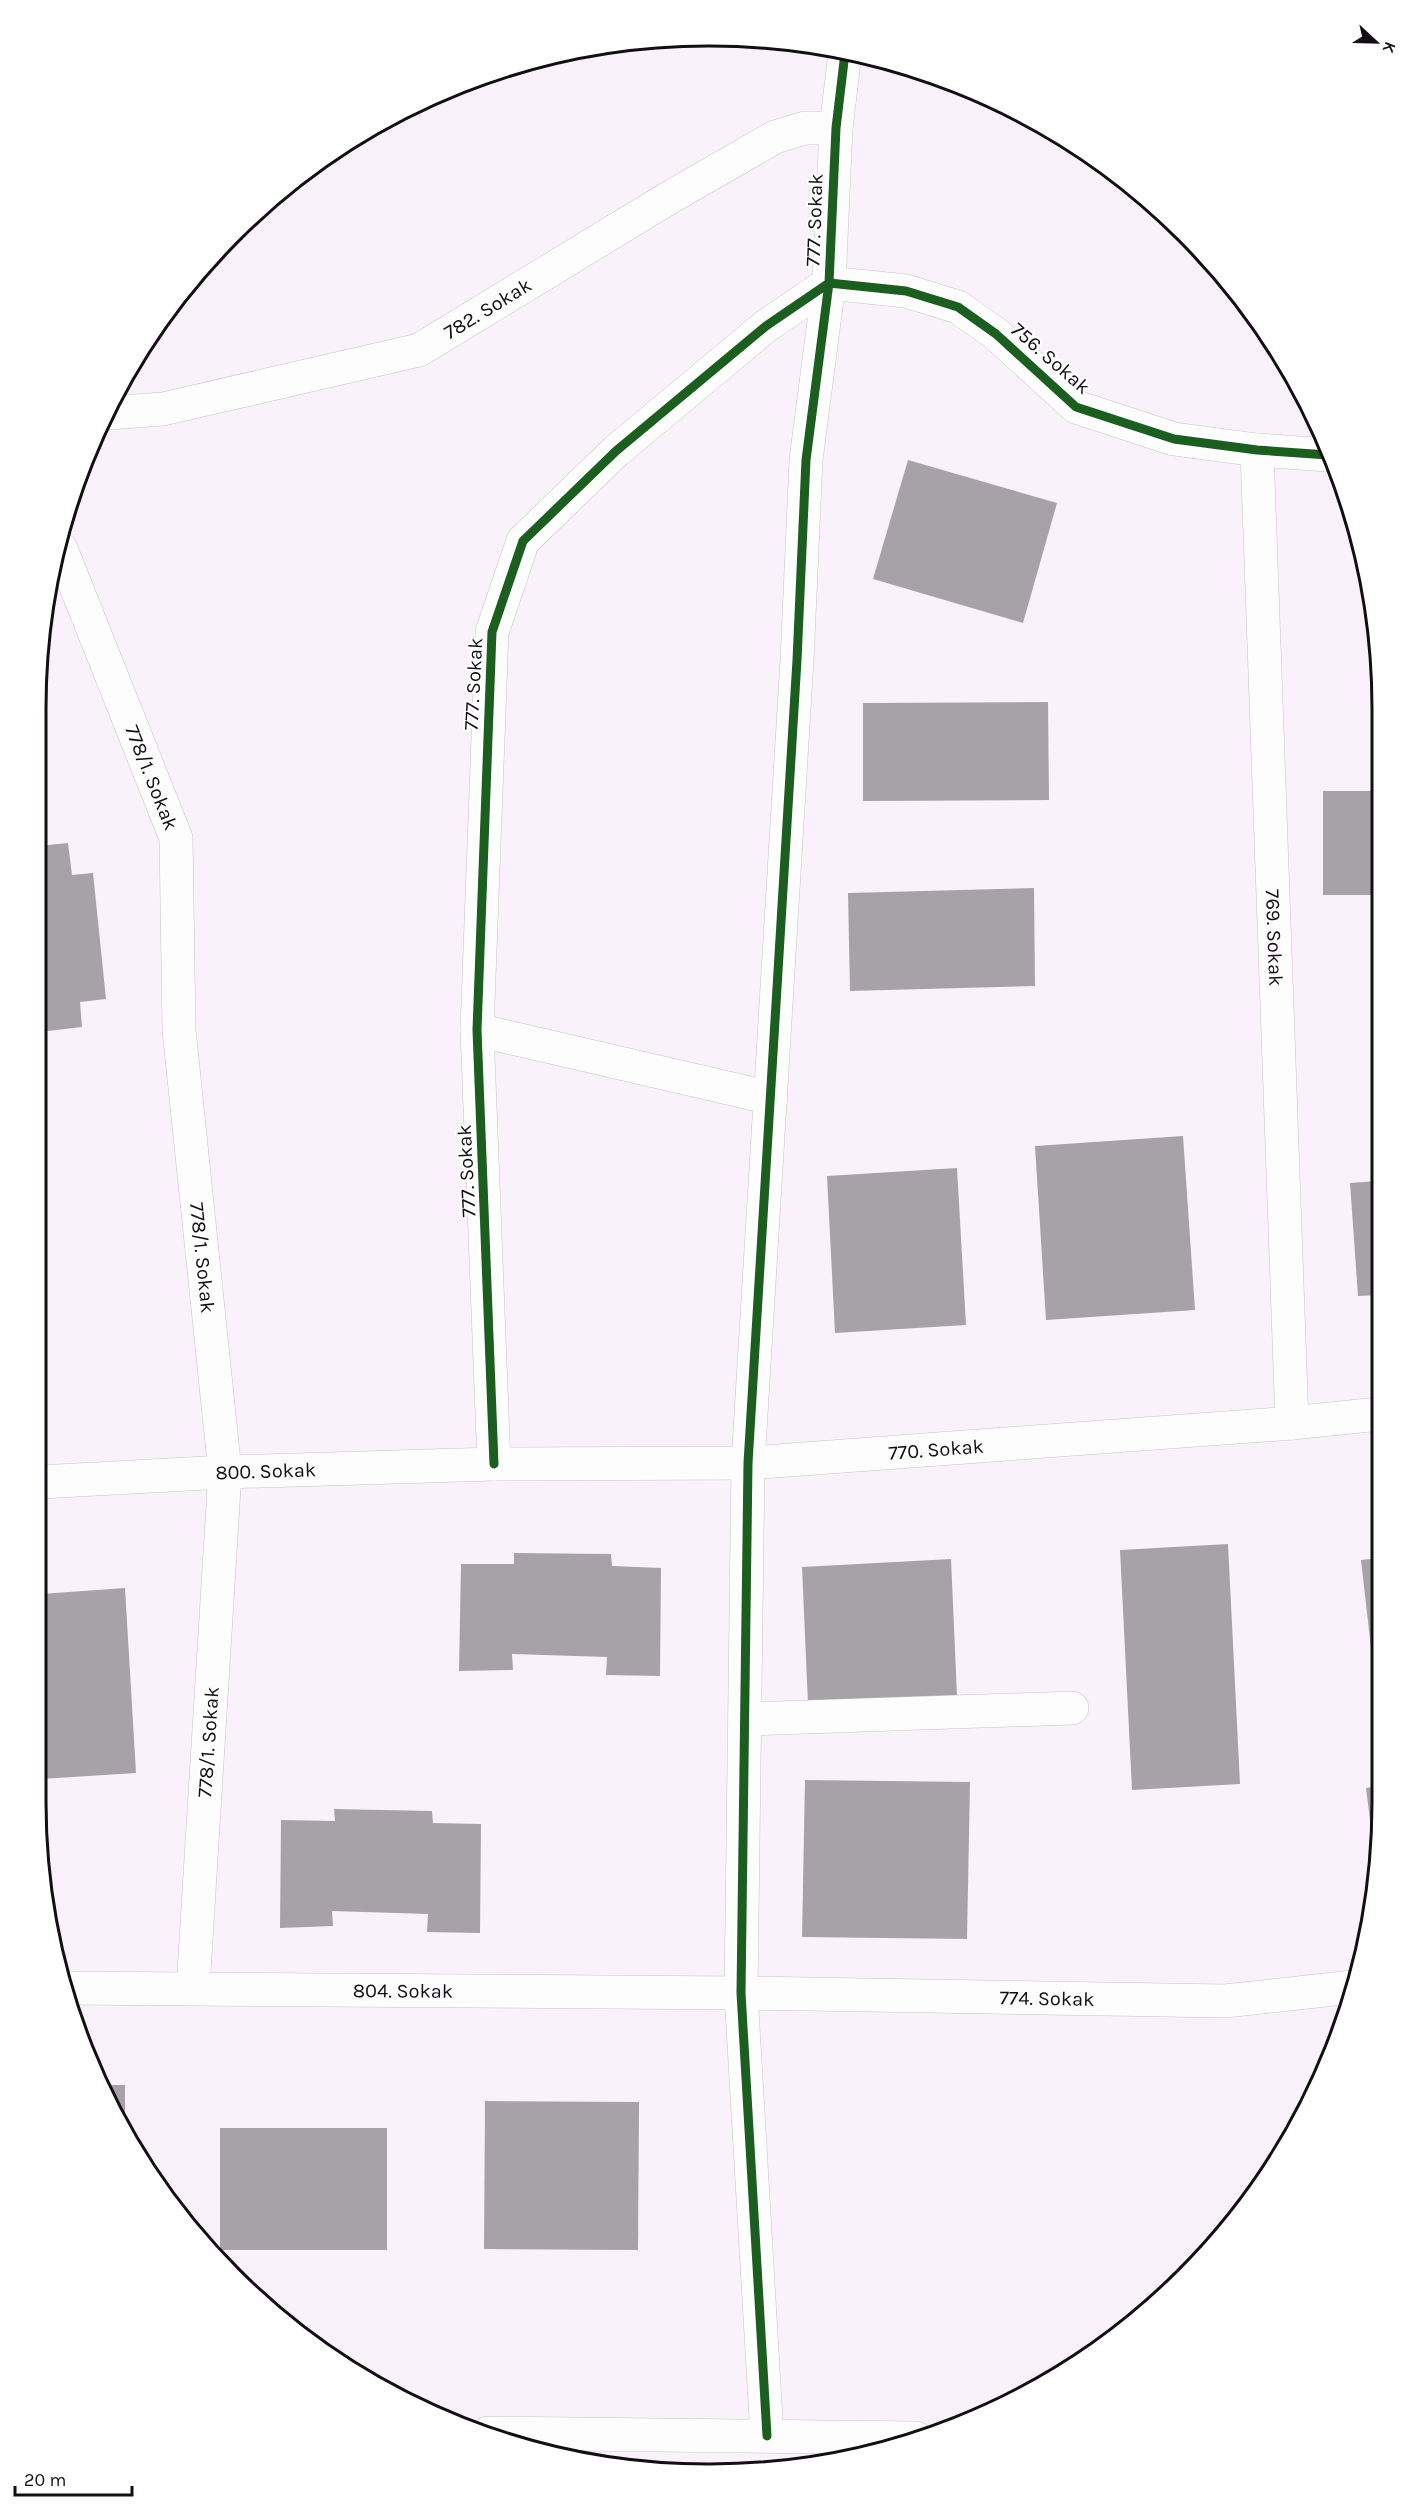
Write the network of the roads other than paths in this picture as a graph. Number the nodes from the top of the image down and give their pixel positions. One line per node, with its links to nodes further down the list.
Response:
1 (844, 60): 2 (street, 777. Sokak)
2 (836, 128): 3 (street, 777. Sokak); 4 (street, 782. Sokak)
3 (829, 283): 5 (street, 756. Sokak); 8 (street, 777. Sokak); 9 (street)
4 (117, 412)
5 (1257, 450): 6 (street, 756. Sokak); 11 (street, 769. Sokak)
6 (1321, 454)
7 (64, 557): 14 (street, 778/1. Sokak)
8 (477, 1030): 9 (street); 13 (street, 777. Sokak)
9 (771, 1098): 12 (street)
10 (1372, 1415): 11 (street, 770. Sokak)
11 (1292, 1423): 12 (street, 770. Sokak)
12 (748, 1463): 13 (street, 770. Sokak); 17 (street)
13 (494, 1464): 14 (street, 800. Sokak)
14 (225, 1472): 15 (street, 800. Sokak); 19 (street, 778/1. Sokak)
15 (46, 1482)
16 (1072, 1708): 17 (street)
17 (746, 1719): 21 (street)
18 (74, 1988): 19 (street, 804. Sokak)
19 (193, 1988): 21 (street, 804. Sokak)
20 (1344, 1988): 21 (street, 774. Sokak)
21 (741, 1993): 23 (street)
22 (513, 2433): 23 (street)
23 (767, 2436): 24 (street)
24 (891, 2438)

